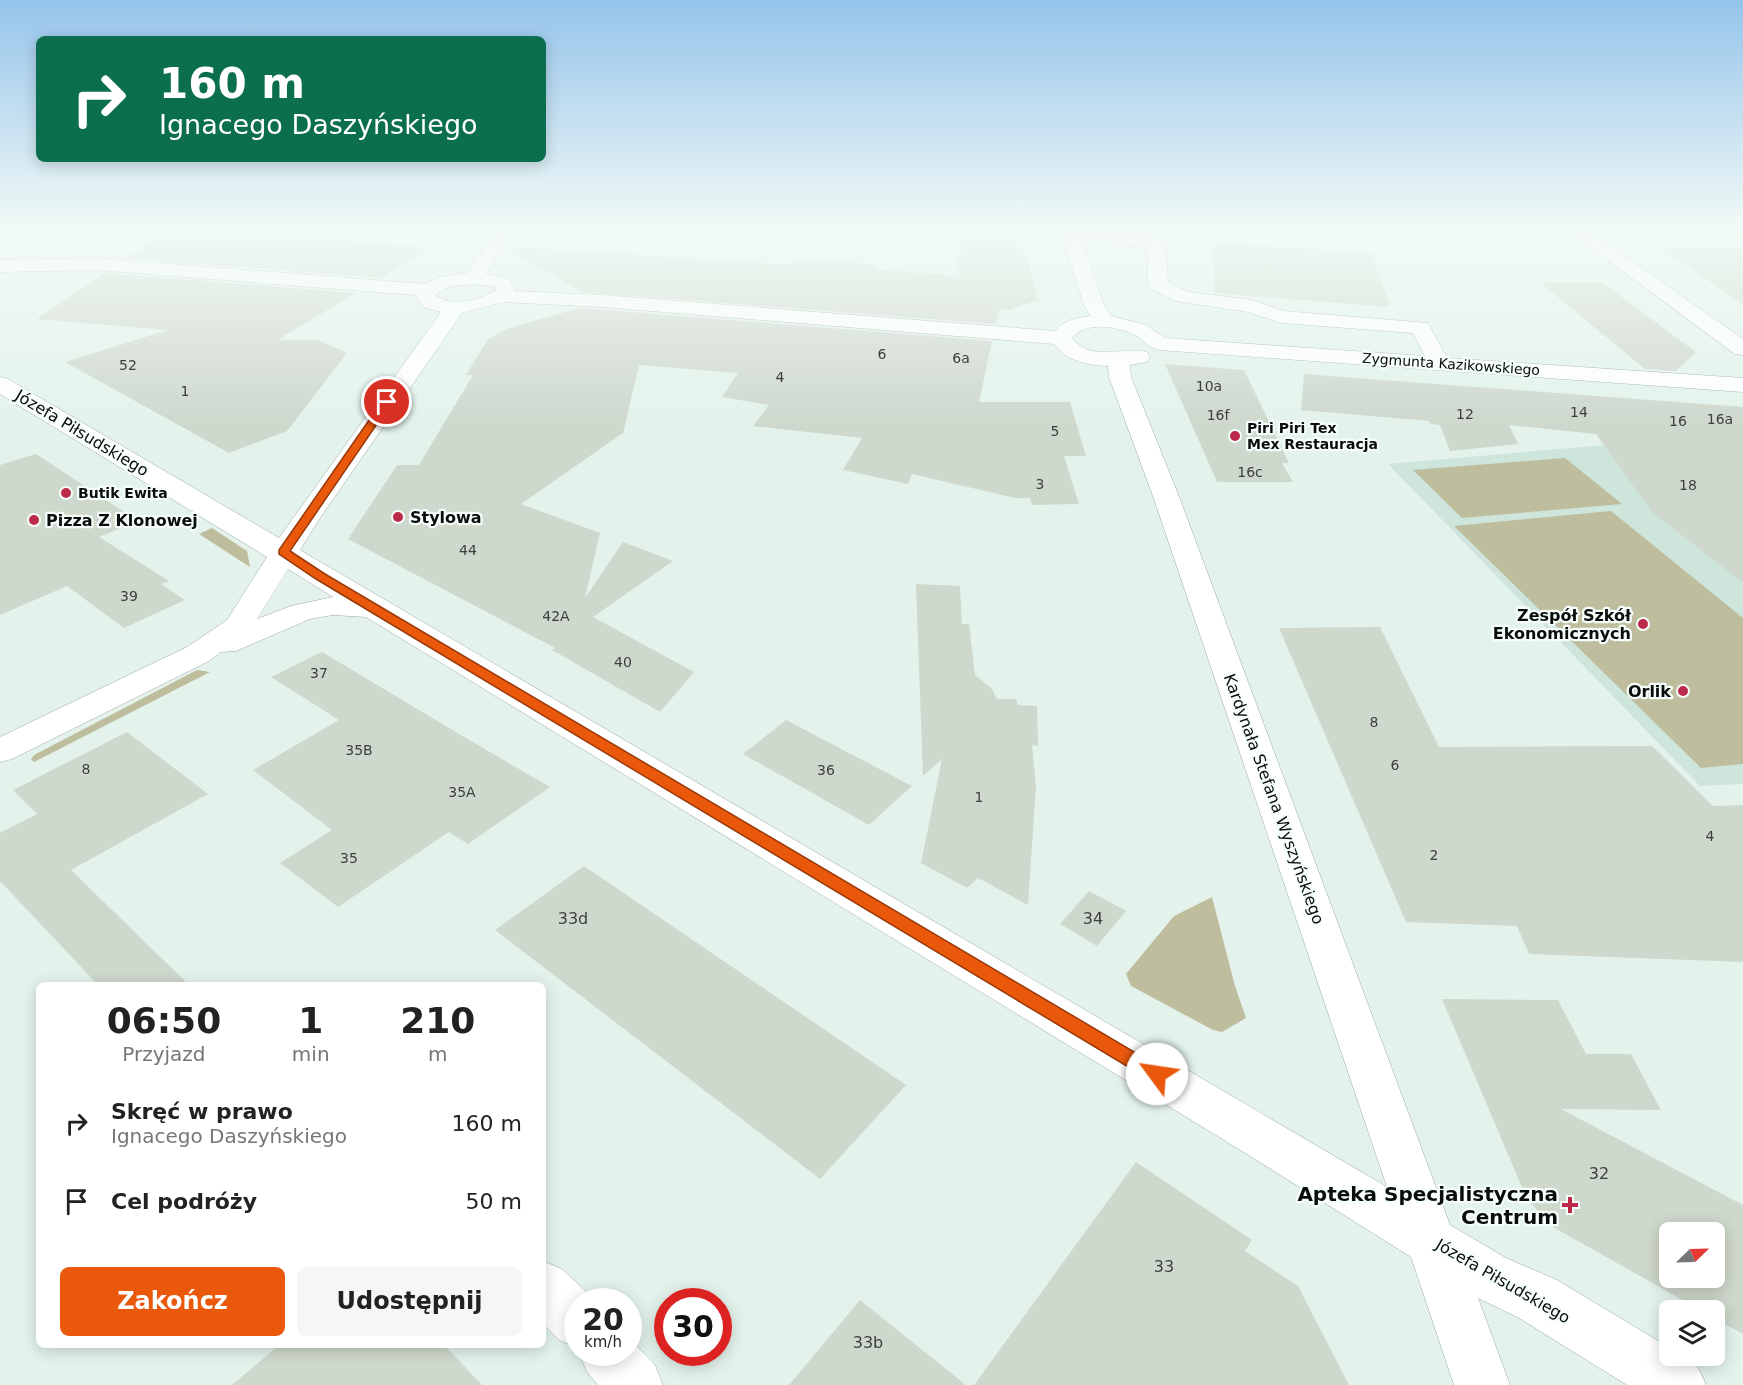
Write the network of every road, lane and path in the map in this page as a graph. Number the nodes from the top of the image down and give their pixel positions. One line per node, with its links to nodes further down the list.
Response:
1 (425, 295): 6 (street)
2 (1091, 295): 7 (street)
3 (1178, 295): 12 (street)
4 (1666, 295): 10 (street)
5 (501, 296): 6 (street); 8 (street)
6 (456, 307): 15 (street)
7 (1104, 322): 8 (street); 9 (street)
8 (1061, 338): 11 (street)
9 (1159, 344): 11 (street); 12 (street, Zygmunta Kazikowskiego)
10 (1743, 350)
11 (1118, 360): 19 (street, Kardynała Stefana Wyszyńskiego)
12 (1439, 363): 14 (street, Zygmunta Kazikowskiego)
13 (0, 384): 15 (street, Józefa Piłsudskiego)
14 (1743, 385)
15 (284, 552): 16 (street, Józefa Piłsudskiego); 17 (street)
16 (375, 608): 17 (street); 19 (street, Józefa Piłsudskiego)
17 (198, 654): 18 (street)
18 (0, 751)
19 (1430, 1239): 24 (street, Kardynała Stefana Wyszyńskiego); 25 (street, Józefa Piłsudskiego)
20 (546, 1290): 21 (street)
21 (564, 1307)
22 (618, 1366): 23 (street)
23 (635, 1385)
24 (1482, 1385)
25 (1678, 1385)

